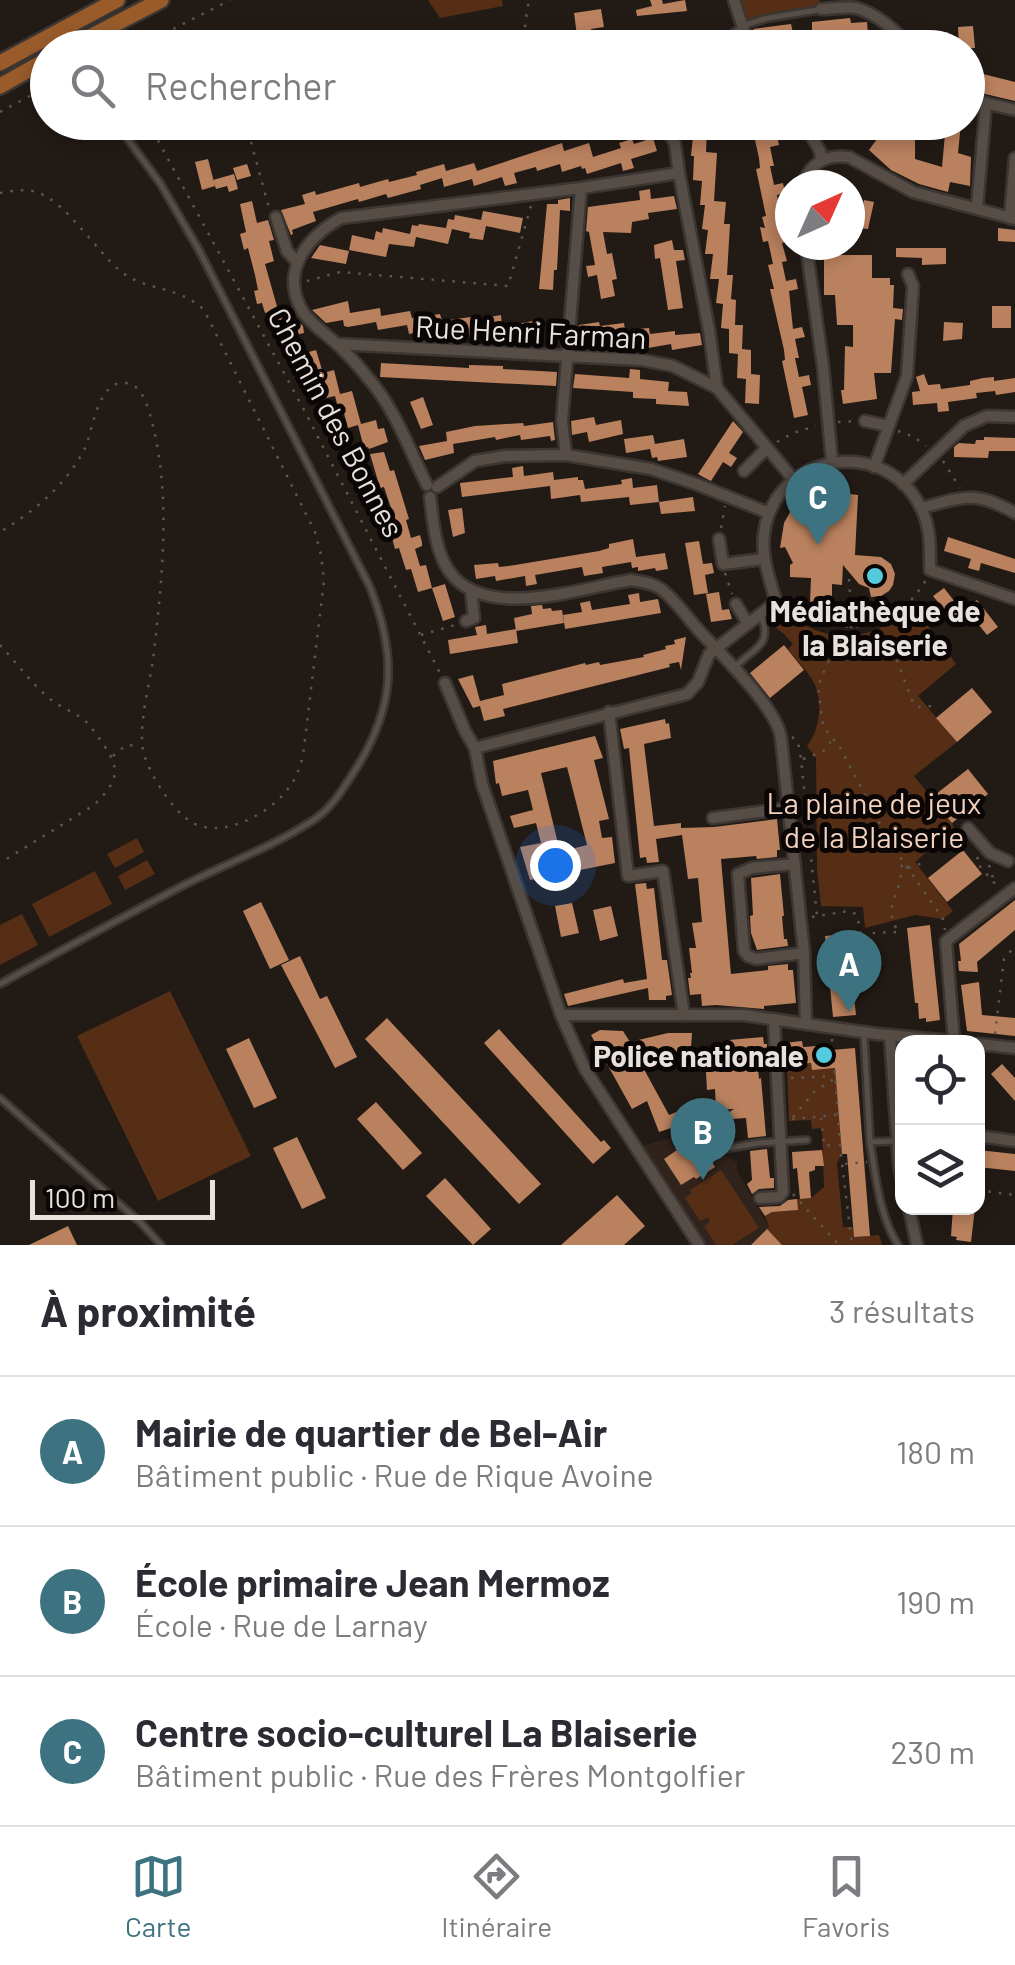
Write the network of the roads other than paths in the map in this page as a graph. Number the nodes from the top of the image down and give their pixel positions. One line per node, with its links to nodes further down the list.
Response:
1 (117, 0): 6 (main road)
2 (161, 0): 7 (main road)
3 (734, 0): 5 (street)
4 (822, 10): 5 (lane); 9 (street)
5 (742, 28): 8 (lane)
6 (61, 30)
7 (104, 30)
8 (738, 30)
9 (893, 30)
10 (30, 47): 11 (main road)
11 (0, 63)
12 (30, 69): 13 (main road)
13 (0, 86)
14 (986, 103): 15 (street); 16 (street)
15 (1015, 110)
16 (985, 115)
17 (128, 140): 69 (lane)
18 (674, 140): 24 (street)
19 (814, 140): 22 (street)
20 (983, 140): 26 (street)
21 (1015, 158): 28 (street)
22 (821, 160): 23 (street); 26 (street)
23 (811, 170)
24 (680, 173): 25 (street); 34 (street)
25 (581, 188): 30 (street); 33 (street)
26 (977, 208): 28 (street)
27 (276, 217): 30 (street)
28 (1012, 218)
29 (808, 260): 40 (street)
30 (297, 262): 32 (street)
31 (908, 274): 37 (street)
32 (338, 344): 33 (street, Rue Henri Farman); 45 (street)
33 (567, 355): 34 (street, Rue Henri Farman); 39 (street)
34 (717, 388): 38 (street)
35 (1015, 417): 44 (street)
36 (864, 421): 37 (street)
37 (888, 426): 41 (street)
38 (768, 448): 42 (street); 43 (street)
39 (566, 455): 45 (street); 48 (street)
40 (832, 462): 41 (street); 43 (street)
41 (874, 466): 44 (street)
42 (744, 471)
43 (794, 480): 48 (street)
44 (904, 484): 46 (street)
45 (431, 489): 51 (street)
46 (921, 508): 47 (street); 52 (street)
47 (1015, 513)
48 (769, 514): 50 (street)
49 (719, 539): 50 (street)
50 (764, 560): 54 (street)
51 (471, 590): 55 (street); 57 (street)
52 (1015, 598)
53 (736, 604): 56 (street)
54 (760, 614): 56 (street); 58 (lane)
55 (466, 620)
56 (748, 624): 57 (street)
57 (717, 648): 58 (street); 60 (street)
58 (734, 668): 62 (street)
59 (445, 682): 61 (street)
60 (608, 712): 61 (street); 71 (street)
61 (474, 748): 70 (street)
62 (788, 808): 63 (street); 66 (street)
63 (713, 818)
64 (968, 828): 65 (street)
65 (1008, 861)
66 (795, 864): 68 (street); 68 (street)
67 (1015, 888): 75 (street)
68 (804, 953): 73 (street)
69 (0, 984)
70 (561, 1014): 71 (street); 92 (street)
71 (684, 1014): 72 (street)
72 (774, 1019): 73 (street); 86 (street)
73 (806, 1024): 74 (street)
74 (864, 1032): 76 (street); 87 (lane)
75 (953, 1035)
76 (890, 1036): 77 (street); 81 (street)
77 (895, 1036)
78 (985, 1045): 79 (street)
79 (1015, 1048)
80 (0, 1098): 91 (lane)
81 (898, 1125)
82 (895, 1133): 87 (lane)
83 (985, 1137): 85 (street)
84 (807, 1140): 86 (lane)
85 (1015, 1141)
86 (782, 1142): 88 (lane); 89 (street)
87 (870, 1142): 93 (lane)
88 (724, 1148)
89 (760, 1198)
90 (910, 1215): 94 (street)
91 (161, 1245)
92 (698, 1245)
93 (898, 1245)
94 (917, 1245)

